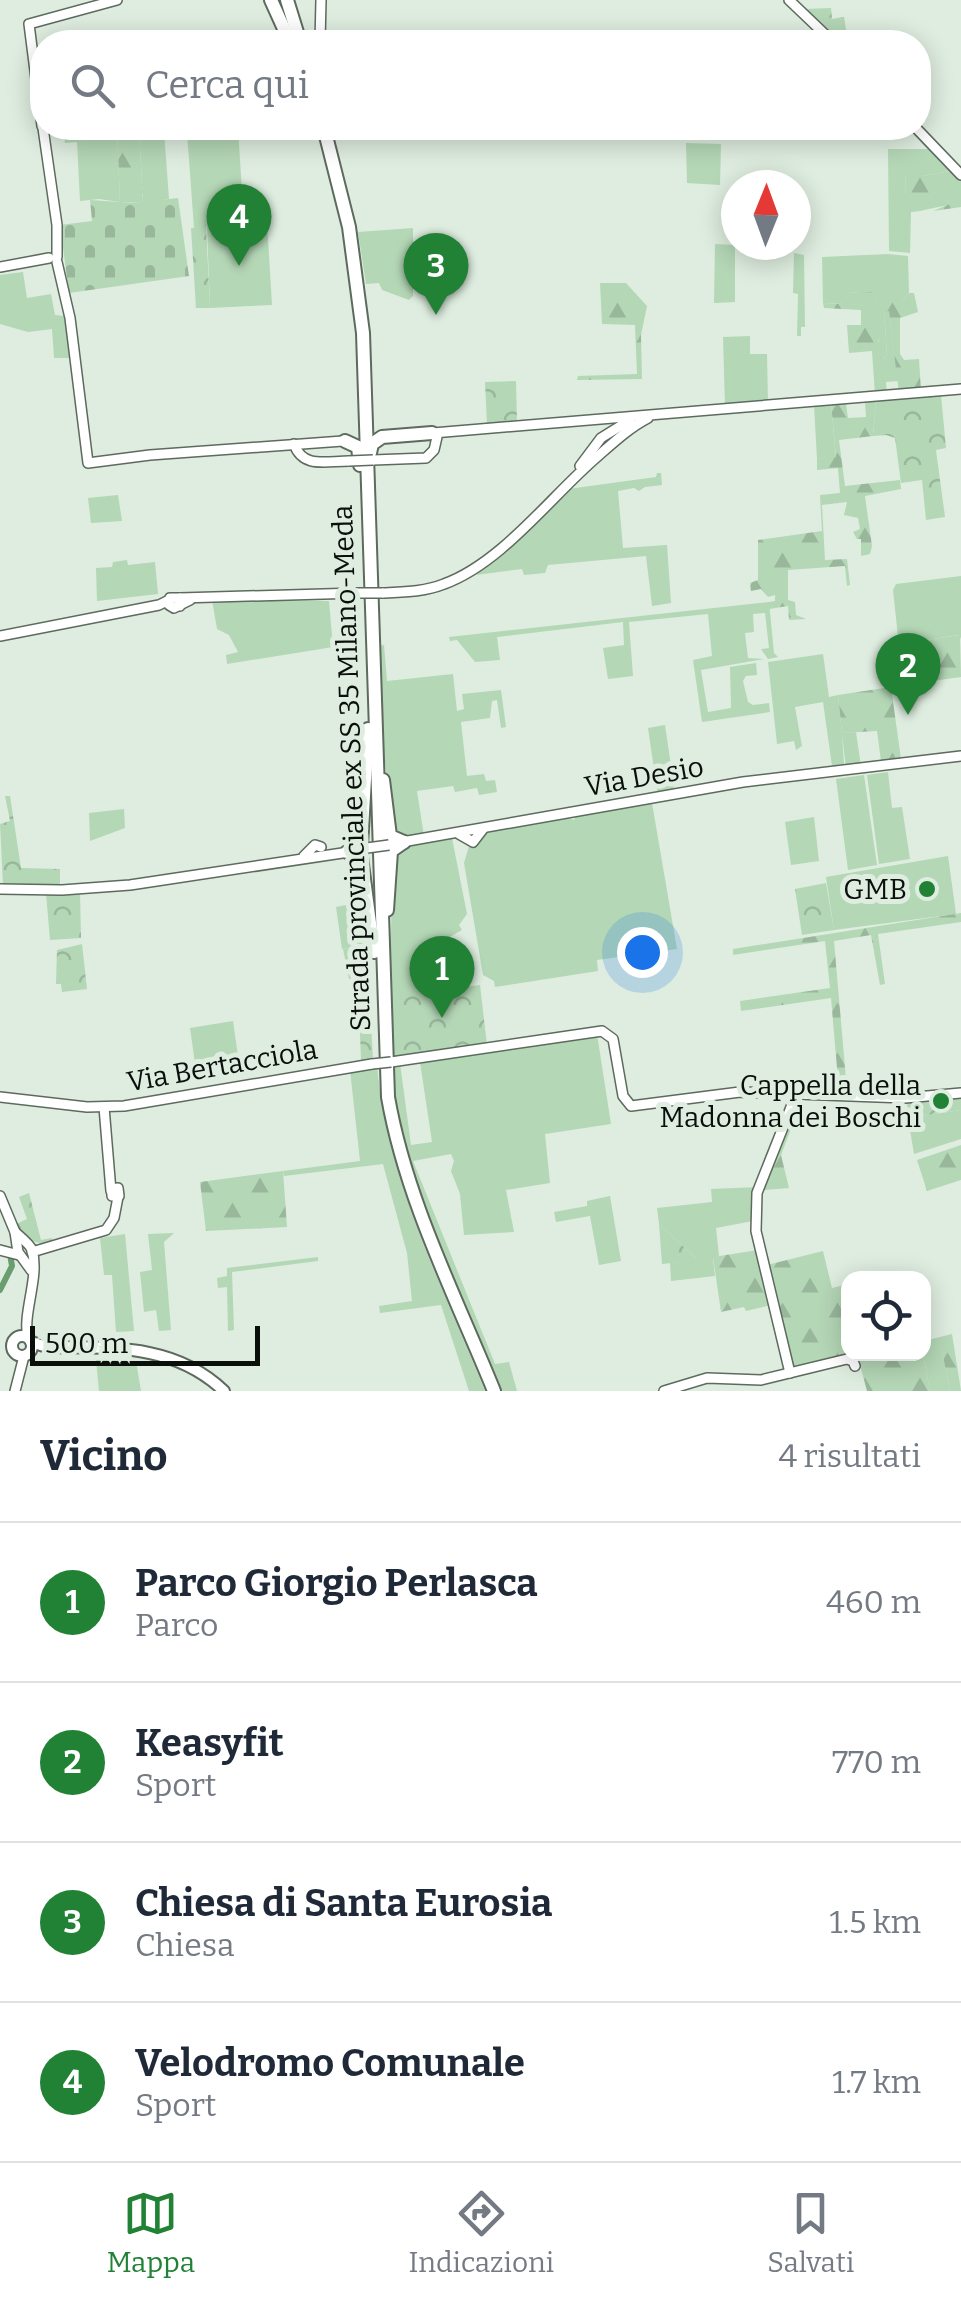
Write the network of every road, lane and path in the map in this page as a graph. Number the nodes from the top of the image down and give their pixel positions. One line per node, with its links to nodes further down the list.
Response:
1 (117, 0): 10 (street)
2 (271, 0): 6 (highway)
3 (285, 0): 7 (highway)
4 (321, 0): 8 (street)
5 (789, 0): 9 (street)
6 (288, 30)
7 (292, 30)
8 (320, 30)
9 (820, 30)
10 (30, 31)
11 (45, 140): 16 (street)
12 (326, 140): 19 (highway, Strada provinciale ex SS 35 Milano-Meda)
13 (327, 140): 19 (highway, Strada provinciale ex SS 35 Milano-Meda)
14 (927, 140): 15 (street)
15 (961, 175)
16 (53, 261): 17 (street); 30 (street)
17 (0, 267)
18 (961, 389): 20 (street)
19 (363, 408): 26 (highway); 29 (highway); 31 (highway, Strada provinciale ex SS 35 Milano-Meda)
20 (654, 415): 21 (street); 28 (street)
21 (638, 417): 23 (street); 24 (street)
22 (586, 420): 23 (street); 25 (street); 27 (street)
23 (606, 420): 24 (street)
24 (619, 425): 27 (street); 28 (street)
25 (433, 435): 26 (highway); 31 (street)
26 (382, 437): 31 (highway)
27 (601, 438): 28 (street); 32 (street)
28 (617, 440): 32 (street)
29 (344, 441): 30 (street); 31 (highway)
30 (297, 444): 31 (street, bridge)
31 (368, 468): 34 (highway, Strada provinciale ex SS 35 Milano-Meda)
32 (570, 480): 33 (street, bridge)
33 (0, 636)
34 (372, 712): 36 (highway); 37 (highway); 39 (highway, Strada provinciale ex SS 35 Milano-Meda); 40 (highway, Strada provinciale ex SS 35 Milano-Meda)
35 (961, 756): 36 (street, Via Desio)
36 (404, 842): 37 (street, Via Desio, bridge); 40 (highway)
37 (343, 852): 38 (street, Via Desio); 39 (highway)
38 (0, 889)
39 (377, 963): 53 (highway, Strada provinciale ex SS 35 Milano-Meda)
40 (382, 987): 53 (highway, Strada provinciale ex SS 35 Milano-Meda)
41 (796, 1092): 42 (street); 44 (street, Via Bertacciola, bridge); 50 (street)
42 (961, 1093)
43 (0, 1098): 44 (street, Via Bertacciola)
44 (104, 1107): 46 (street)
45 (0, 1196): 46 (street)
46 (18, 1251): 47 (street)
47 (23, 1344): 48 (main road); 51 (street); 52 (main road)
48 (0, 1346)
49 (854, 1366): 50 (street)
50 (791, 1372): 54 (street)
51 (14, 1391)
52 (224, 1391)
53 (492, 1391)
54 (664, 1391)

